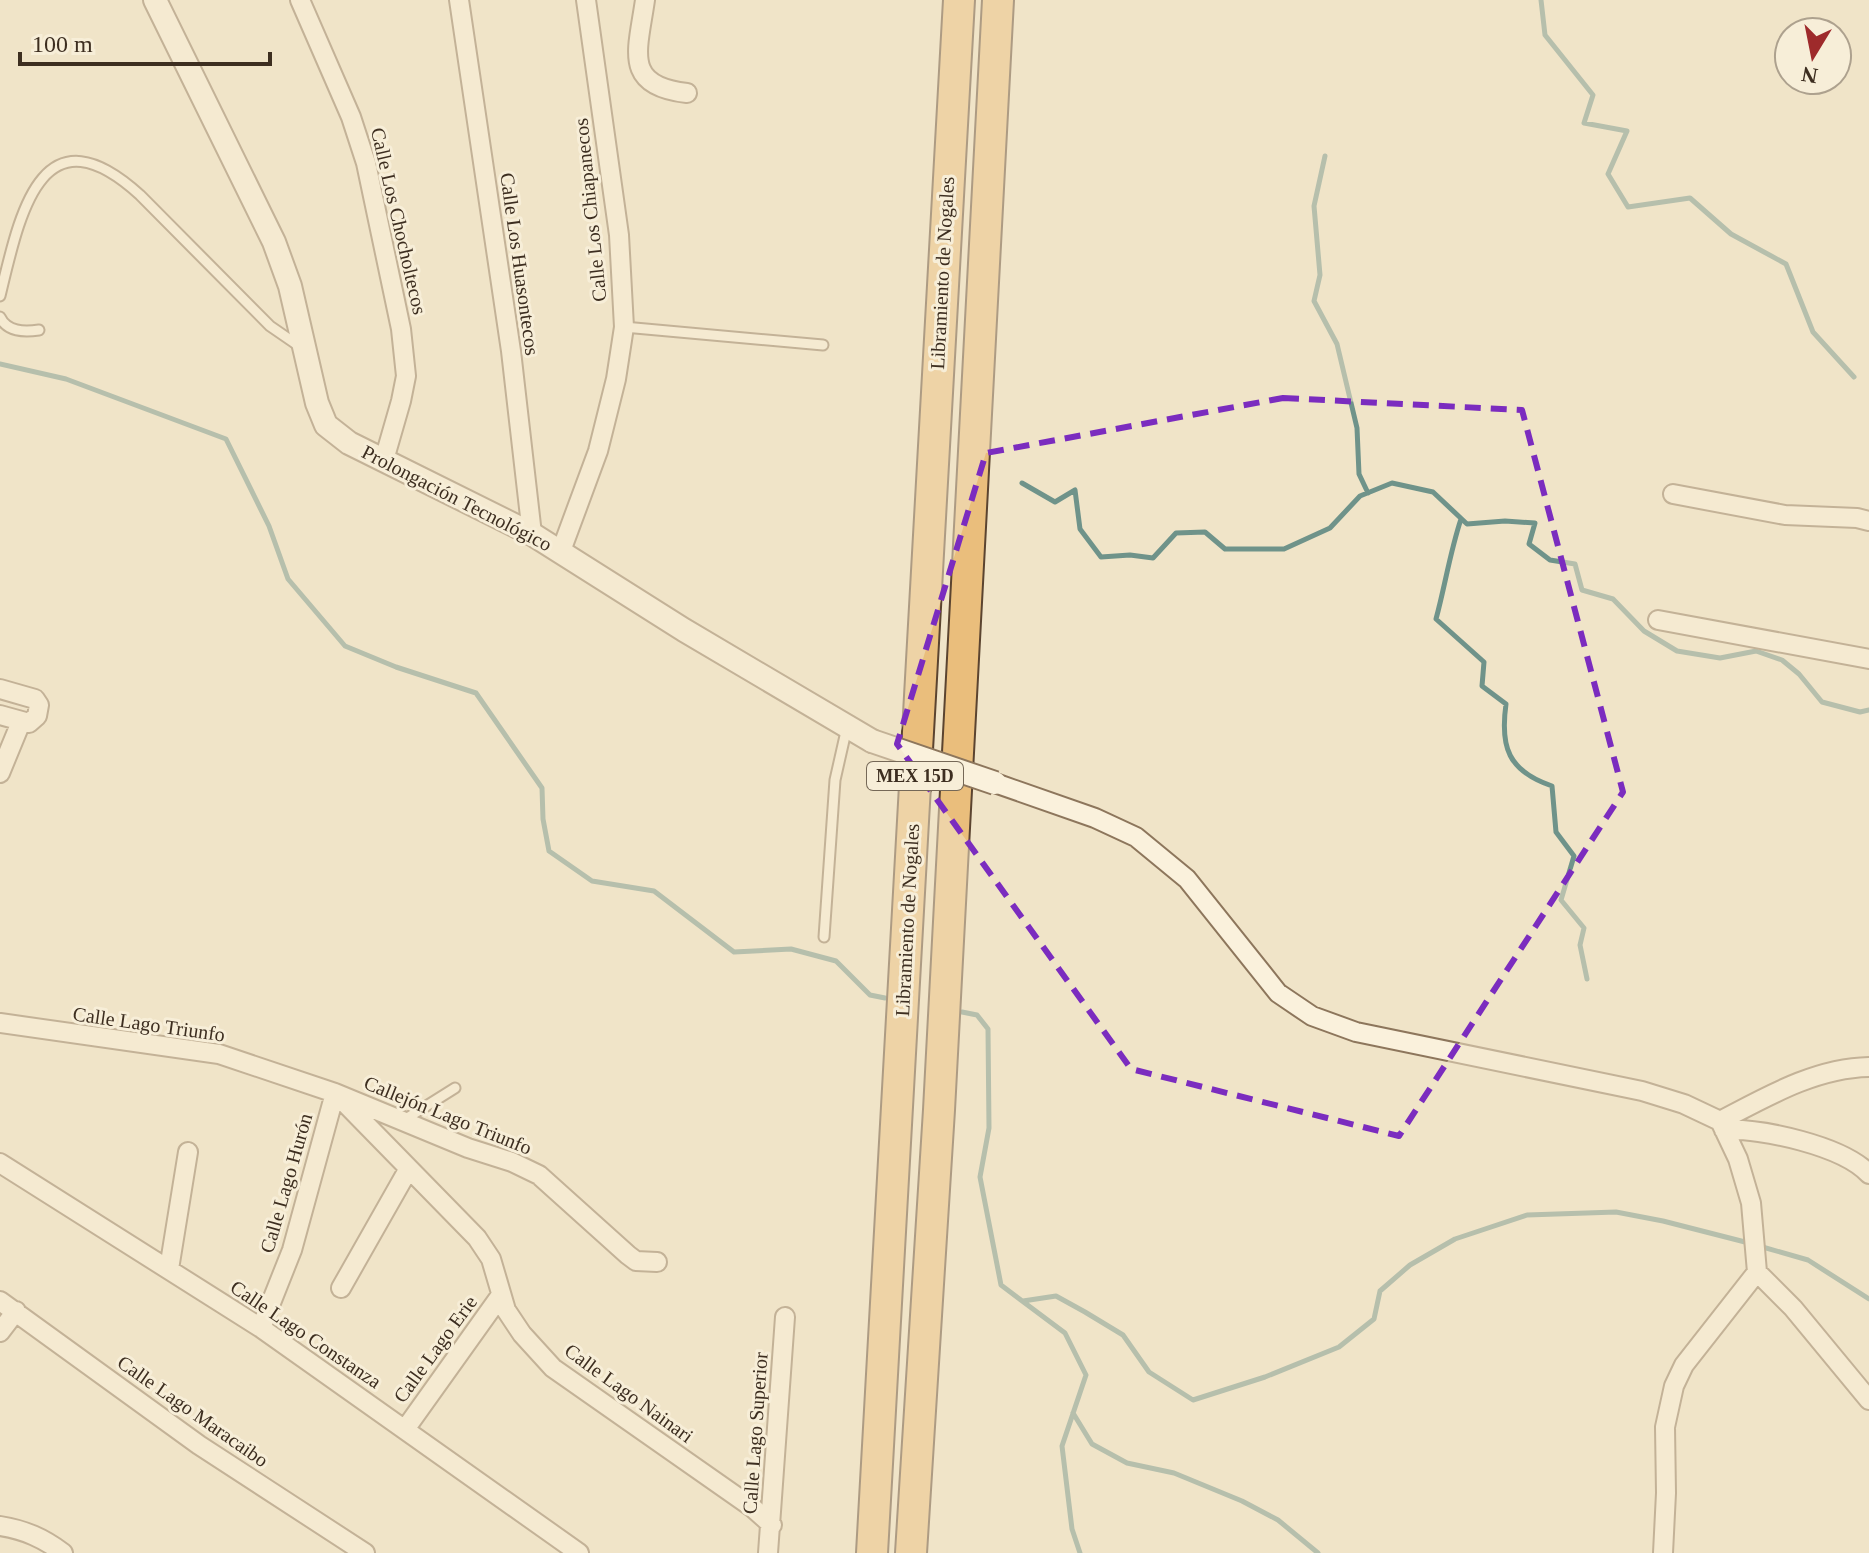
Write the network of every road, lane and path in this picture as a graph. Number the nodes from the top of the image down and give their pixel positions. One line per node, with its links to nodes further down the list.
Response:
1 (155, 0): 14 (street, Prolongación Tecnológico)
2 (300, 0): 15 (street, Calle Los Chocholtecos)
3 (459, 0): 18 (street, Calle Los Huasontecos)
4 (586, 0): 11 (street, Calle Los Chiapanecos)
5 (645, 0): 8 (street)
6 (959, 0): 57 (highway, Libramiento de Nogales / MEX 15D)
7 (998, 0): 58 (highway, Libramiento de Nogales / MEX 15D)
8 (687, 93)
9 (0, 296): 14 (lane)
10 (0, 317): 12 (lane)
11 (624, 327): 13 (lane); 19 (street, Calle Los Chiapanecos)
12 (39, 330)
13 (823, 345)
14 (304, 350): 15 (street, Prolongación Tecnológico)
15 (384, 460): 18 (street, Prolongación Tecnológico)
16 (1673, 494): 17 (street)
17 (1869, 521)
18 (532, 534): 19 (street, Prolongación Tecnológico)
19 (561, 551): 25 (street, Prolongación Tecnológico)
20 (1658, 620): 21 (street)
21 (1869, 659)
22 (0, 689): 24 (street)
23 (0, 715): 24 (street)
24 (21, 722): 26 (street)
25 (847, 727): 27 (street, Prolongación Tecnológico, bridge); 28 (lane)
26 (0, 773)
27 (995, 783): 34 (street)
28 (824, 937)
29 (0, 1023): 32 (street, Calle Lago Triunfo)
30 (1869, 1067): 34 (street)
31 (455, 1088): 33 (lane)
32 (335, 1093): 33 (street, Callejón Lago Triunfo); 37 (street, Calle Lago Nainari); 46 (street, Calle Lago Hurón)
33 (401, 1122): 39 (street, Callejón Lago Triunfo)
34 (1722, 1126): 38 (street); 41 (street)
35 (188, 1152): 40 (street)
36 (0, 1163): 40 (street, Calle Lago Constanza)
37 (408, 1170): 42 (street); 43 (street, Calle Lago Nainari)
38 (1869, 1174)
39 (657, 1262)
40 (169, 1269): 46 (street, Calle Lago Constanza)
41 (1757, 1272): 48 (street); 59 (street)
42 (341, 1288)
43 (501, 1295): 50 (street, Calle Lago Erie); 51 (street, Calle Lago Nainari)
44 (8, 1306): 47 (street); 54 (street, Calle Lago Maracaibo)
45 (785, 1317): 51 (street, Calle Lago Superior)
46 (261, 1328): 50 (street, Calle Lago Constanza)
47 (0, 1332)
48 (1862, 1380): 49 (street)
49 (1869, 1400)
50 (406, 1428): 55 (street, Calle Lago Constanza)
51 (772, 1525): 56 (street, Calle Lago Superior)
52 (0, 1526): 53 (street)
53 (63, 1553)
54 (365, 1553)
55 (579, 1553)
56 (768, 1553)
57 (872, 1553)
58 (911, 1553)
59 (1663, 1553)

